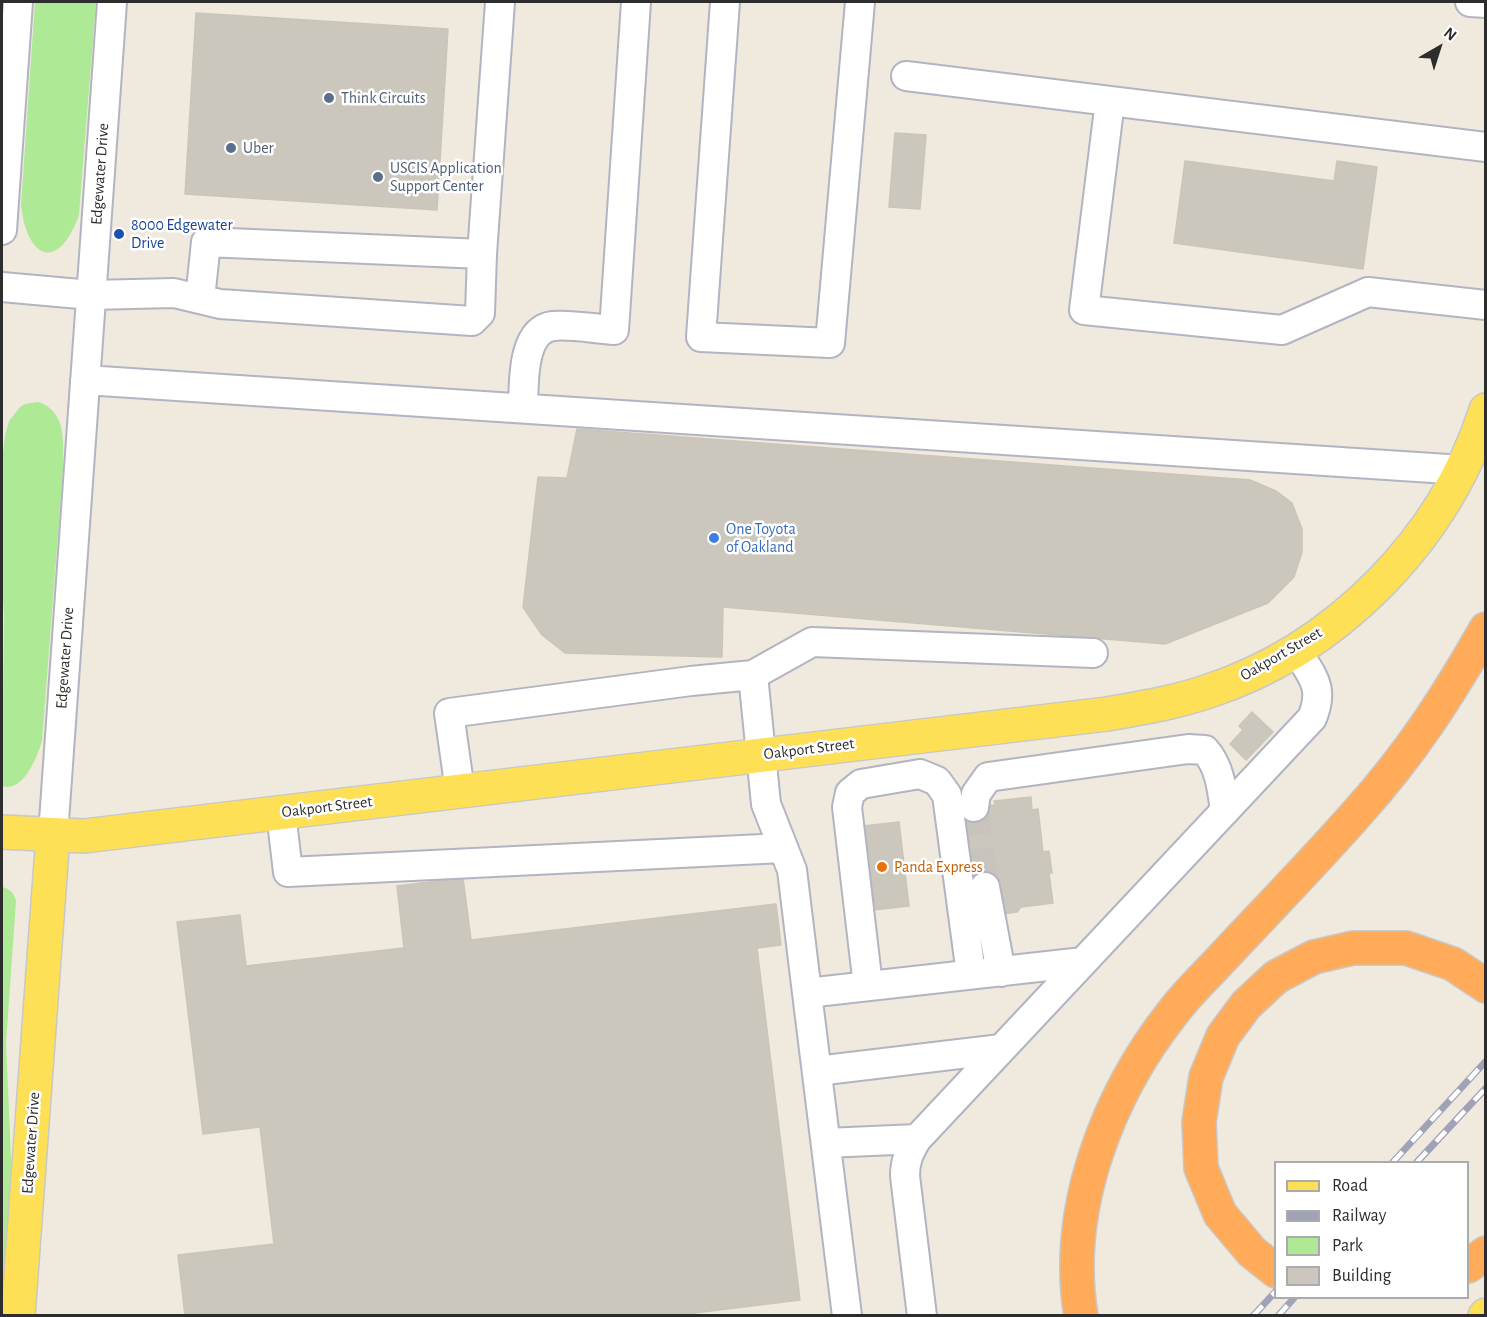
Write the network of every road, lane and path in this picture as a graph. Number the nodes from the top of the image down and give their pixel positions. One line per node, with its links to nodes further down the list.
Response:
1 (18, 2): 9 (street)
2 (112, 2): 16 (street, Edgewater Drive)
3 (500, 2): 14 (street)
4 (636, 2): 20 (street)
5 (724, 2): 6 (street)
6 (860, 2)
7 (1470, 2): 8 (street)
8 (1485, 3)
9 (7, 75): 13 (street)
10 (906, 76): 11 (street)
11 (1110, 101): 12 (street); 18 (street)
12 (1485, 147)
13 (2, 230)
14 (482, 254): 17 (street); 17 (street)
15 (2, 287): 16 (street)
16 (91, 295): 17 (street); 19 (street, Edgewater Drive)
17 (200, 299)
18 (1485, 305)
19 (85, 381): 20 (street); 33 (street, Edgewater Drive)
20 (523, 408): 22 (street)
21 (1485, 410): 22 (main road, Oakport Street)
22 (1463, 470): 24 (main road, Oakport Street)
23 (1485, 628): 52 (highway)
24 (1296, 650): 27 (main road, Oakport Street); 29 (street)
25 (1093, 653): 26 (street)
26 (753, 675): 27 (street); 28 (street)
27 (760, 755): 28 (main road, Oakport Street); 34 (street)
28 (460, 791): 31 (main road, Oakport Street)
29 (1224, 804): 30 (street); 36 (street)
30 (974, 807)
31 (281, 813): 33 (main road, Oakport Street); 34 (street)
32 (2, 832): 33 (main road, Oakport Street)
33 (52, 835): 49 (main road, Edgewater Drive)
34 (783, 848): 41 (street)
35 (985, 887): 37 (street)
36 (1083, 962): 37 (street); 42 (street)
37 (1001, 972): 38 (street)
38 (971, 974): 39 (street); 39 (street)
39 (868, 986): 41 (street)
40 (1485, 986): 48 (highway)
41 (807, 993): 43 (street)
42 (1001, 1049): 43 (street); 44 (street)
43 (817, 1071): 45 (street)
44 (916, 1139): 45 (street); 51 (street)
45 (826, 1143): 50 (street)
46 (1485, 1253): 47 (highway)
47 (1469, 1265)
48 (1274, 1270)
49 (18, 1316)
50 (847, 1316)
51 (922, 1316)
52 (1081, 1316)

